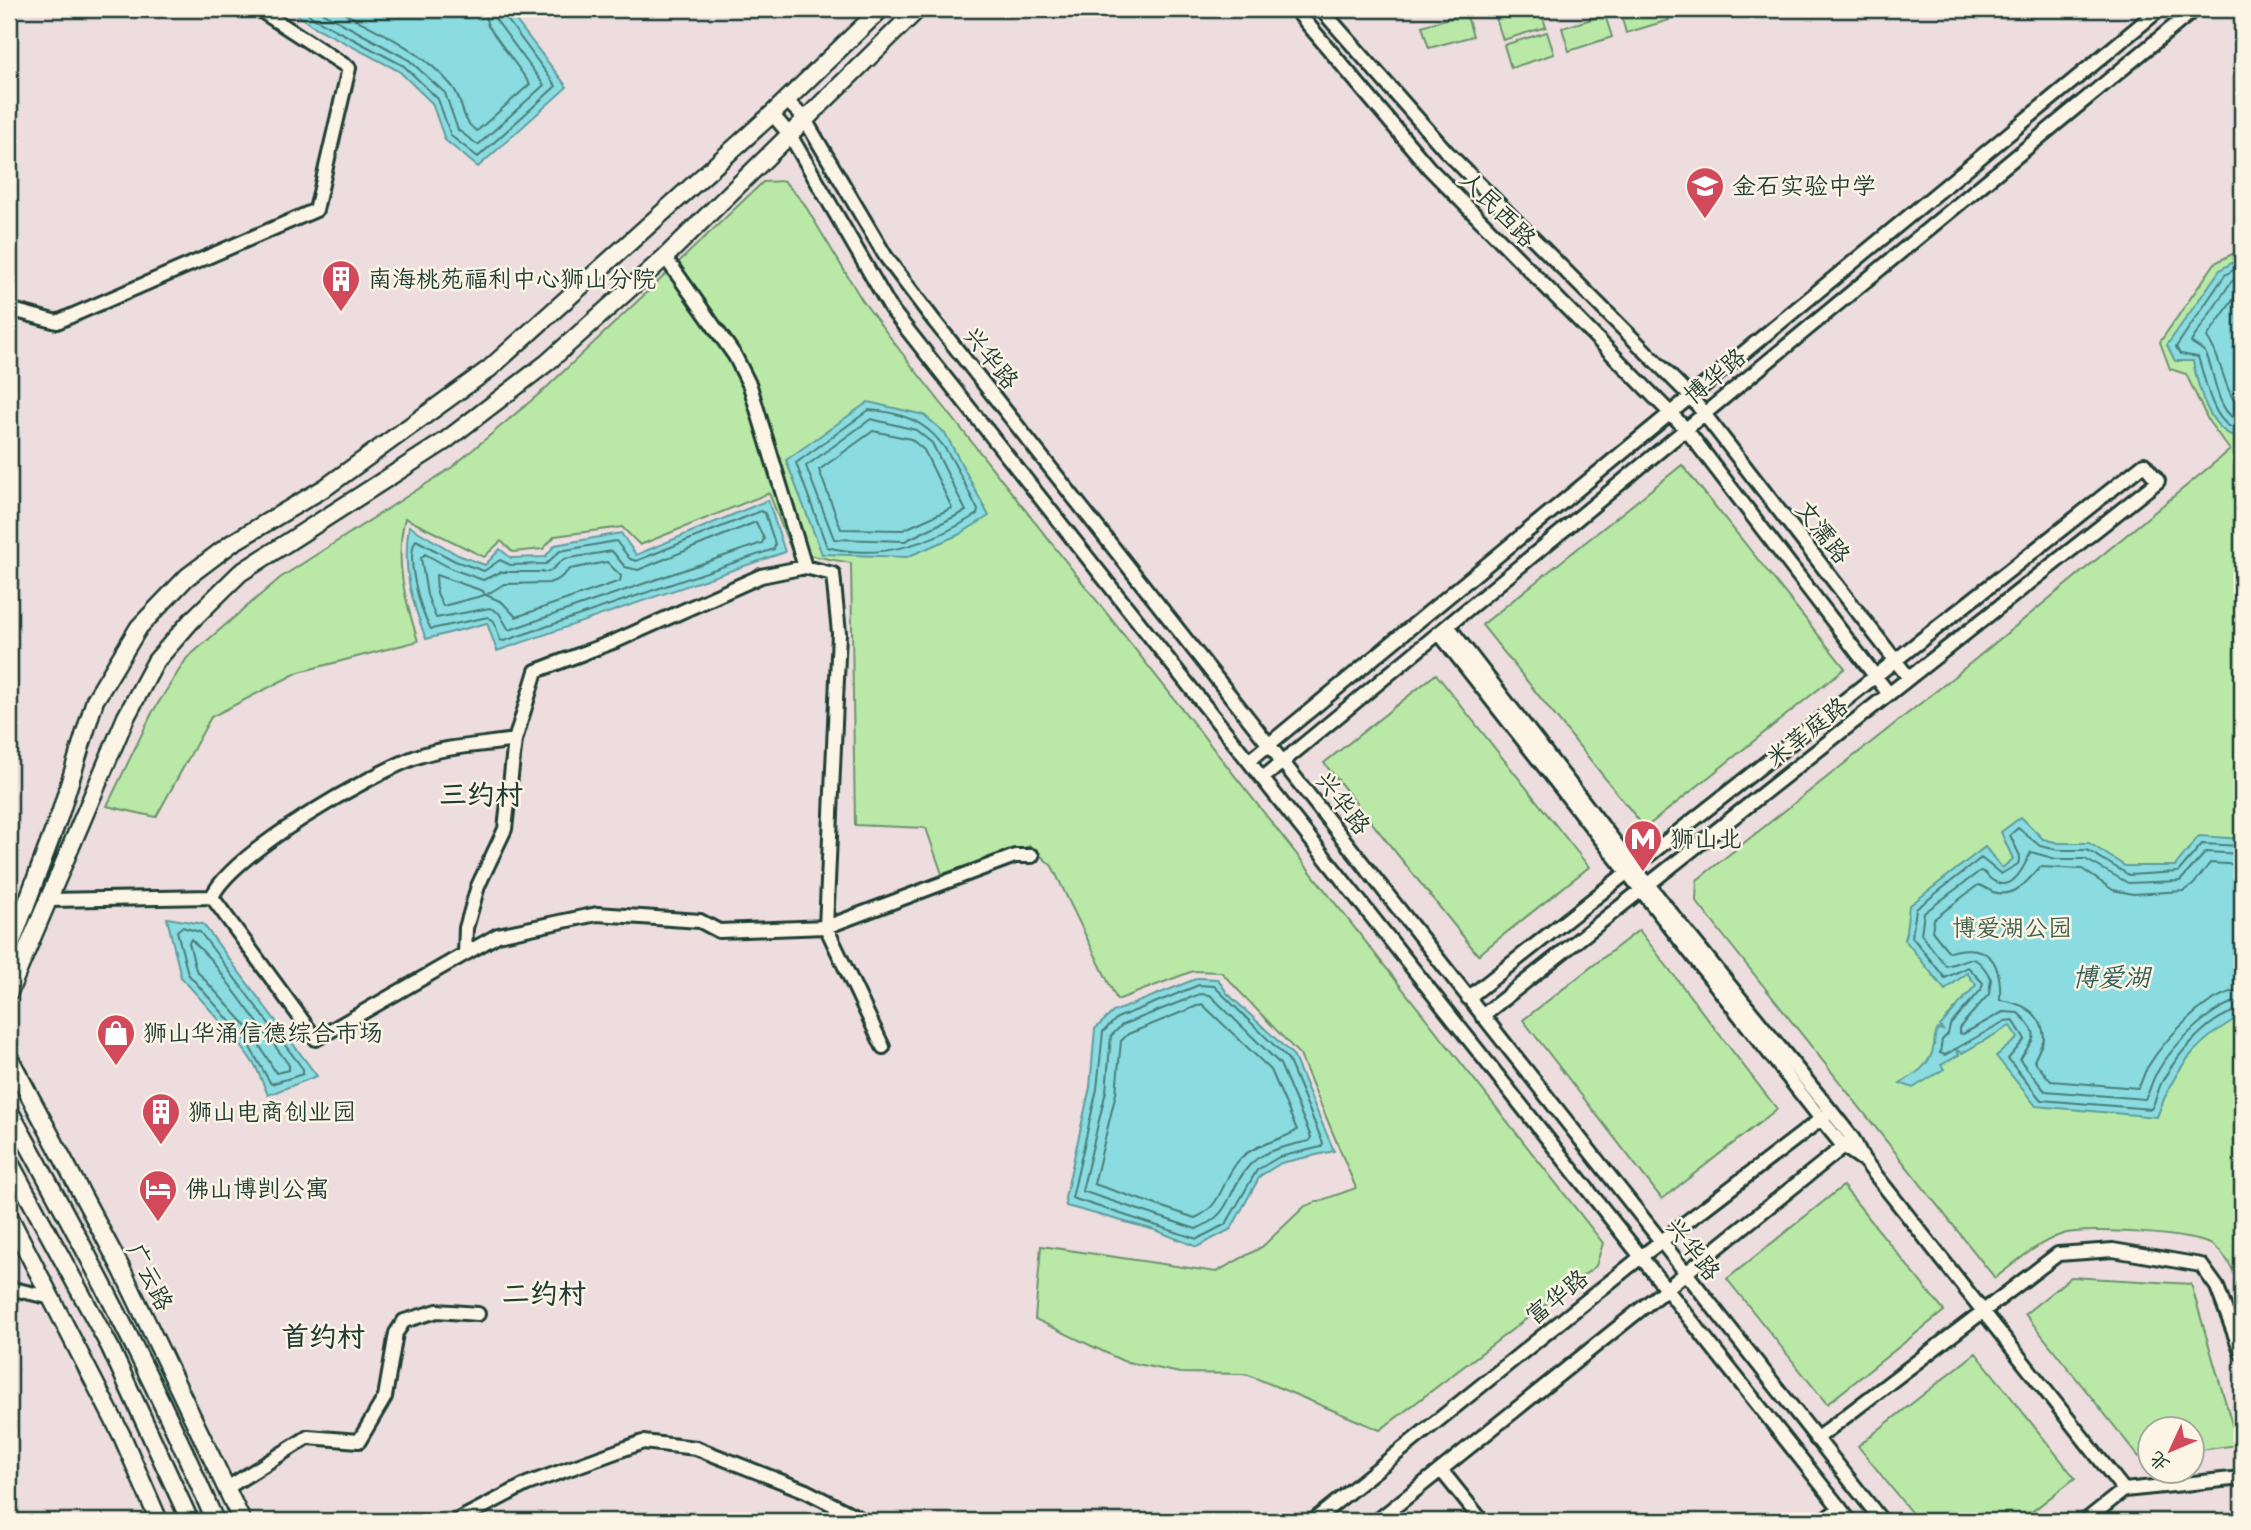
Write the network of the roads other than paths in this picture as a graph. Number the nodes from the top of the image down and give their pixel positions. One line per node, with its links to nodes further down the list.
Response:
1 (258, 9): 13 (street)
2 (881, 9): 8 (main road)
3 (918, 9): 10 (main road)
4 (1295, 9): 16 (street, 人民西路)
5 (1321, 9): 14 (street, 文濡路)
6 (2160, 9): 14 (street, 博华路)
7 (2195, 9): 15 (street, 博华路)
8 (787, 101): 9 (main road); 10 (street, 兴华路)
9 (772, 114): 11 (street, 兴华路); 35 (main road)
10 (804, 118): 11 (main road); 25 (street, 兴华路)
11 (790, 135): 12 (main road); 26 (street, 兴华路)
12 (665, 257): 18 (street); 33 (main road)
13 (9, 309)
14 (1691, 397): 15 (street, 文濡路); 16 (street, 博华路)
15 (1704, 412): 17 (street, 博华路); 20 (street, 文濡路)
16 (1672, 413): 17 (street, 人民西路); 25 (street, 博华路)
17 (1685, 428): 19 (street, 博华路); 21 (street, 文濡路)
18 (805, 567): 24 (street); 34 (street)
19 (1443, 629): 27 (street, 博华路); 30 (street)
20 (1896, 660): 21 (street, 米莘庭路); 22 (street, 文濡路); 22 (street, 米莘庭路)
21 (1876, 676): 23 (street, 文濡路); 30 (street, 米莘庭路)
22 (1909, 678): 23 (street, 米莘庭路)
23 (1889, 694): 31 (street, 米莘庭路)
24 (515, 740): 32 (street); 36 (street)
25 (1271, 742): 26 (street, 博华路); 27 (street, 兴华路)
26 (1250, 760): 28 (street, 兴华路)
27 (1284, 760): 28 (street, 博华路); 38 (street, 兴华路)
28 (1263, 778): 48 (street, 兴华路)
29 (1032, 856): 34 (street)
30 (1631, 870): 31 (street); 38 (street, 米莘庭路)
31 (1645, 887): 39 (street, 米莘庭路); 43 (street)
32 (212, 897): 33 (street); 36 (street)
33 (48, 900): 37 (main road)
34 (826, 927): 36 (street); 40 (street)
35 (9, 950)
36 (465, 954)
37 (9, 992)
38 (1468, 998): 39 (street, 兴华路)
39 (1482, 1016): 47 (street, 兴华路)
40 (883, 1047)
41 (9, 1057): 59 (main road, 广云路)
42 (9, 1110): 64 (main road, 广云路)
43 (1826, 1115): 44 (street); 47 (street, 富华路)
44 (1848, 1143): 49 (street); 53 (street)
45 (9, 1161): 63 (main road)
46 (9, 1216): 52 (main road)
47 (1660, 1241): 48 (street, 富华路); 49 (street, 兴华路)
48 (1642, 1256): 50 (street, 兴华路); 68 (street, 富华路)
49 (1684, 1272): 50 (street); 56 (street, 兴华路)
50 (1666, 1287): 57 (street); 61 (street, 兴华路)
51 (9, 1288): 52 (street)
52 (52, 1298): 62 (main road)
53 (1984, 1311): 55 (street); 56 (street); 60 (street)
54 (478, 1314): 59 (street)
55 (2242, 1354)
56 (1816, 1438): 73 (street, 兴华路)
57 (1441, 1470): 69 (street); 70 (street)
58 (2242, 1478): 60 (street)
59 (227, 1488): 65 (main road, 广云路)
60 (2124, 1490): 74 (street)
61 (1840, 1508): 71 (street); 72 (street, 兴华路)
62 (159, 1521)
63 (190, 1521)
64 (215, 1521)
65 (242, 1521)
66 (456, 1521): 67 (street)
67 (865, 1521)
68 (1313, 1521)
69 (1377, 1521)
70 (1482, 1521)
71 (1823, 1521)
72 (1850, 1521)
73 (1882, 1521)
74 (2085, 1521)

